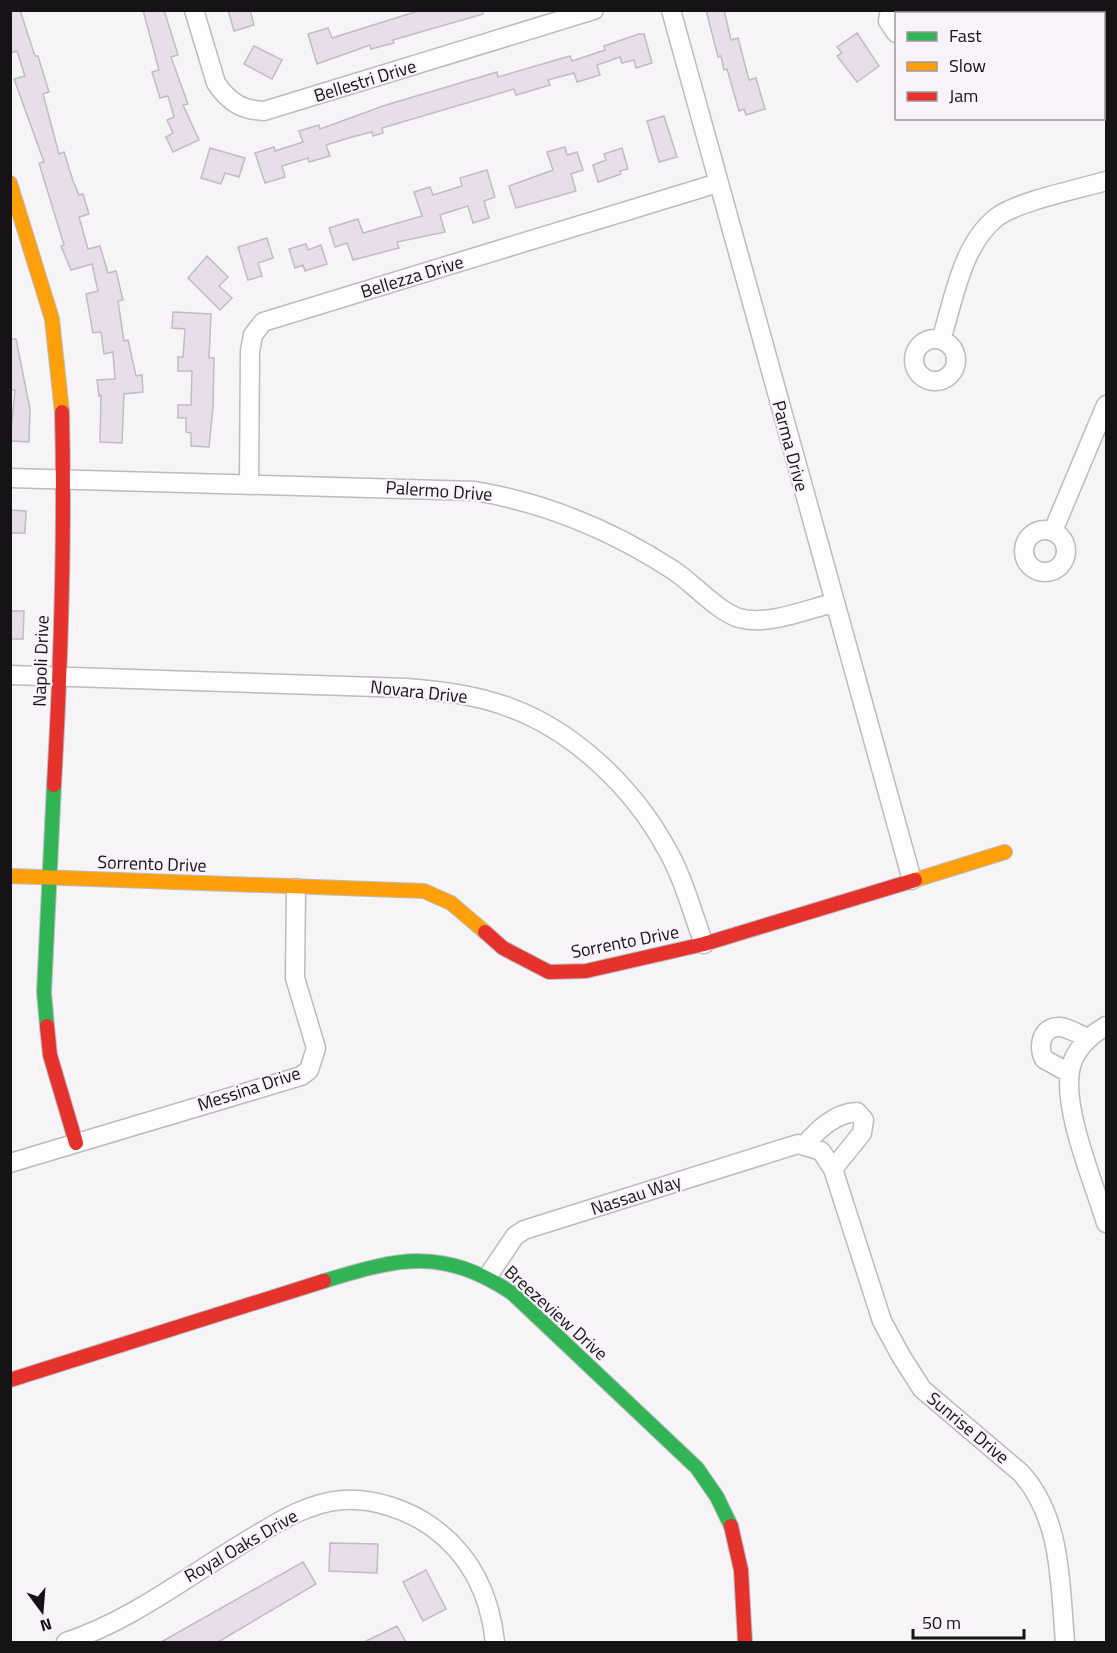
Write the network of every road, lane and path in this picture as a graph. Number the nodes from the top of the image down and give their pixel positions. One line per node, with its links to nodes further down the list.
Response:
1 (194, 10): 2 (street, Bellestri Drive)
2 (594, 10)
3 (671, 10): 10 (street, Parma Drive)
4 (890, 10): 7 (street)
5 (932, 10): 6 (street)
6 (922, 12)
7 (895, 30)
8 (1107, 181): 11 (street)
9 (10, 183): 14 (street, Napoli Drive)
10 (718, 183): 15 (street, Bellezza Drive); 17 (street, Parma Drive)
11 (941, 340)
12 (1107, 405): 16 (street)
13 (10, 478): 14 (street, Palermo Drive)
14 (64, 480): 15 (street, Palermo Drive); 19 (street, Napoli Drive)
15 (249, 483): 17 (street, Palermo Drive)
16 (1053, 531)
17 (833, 603): 23 (street, Parma Drive)
18 (10, 675): 19 (street, Novara Drive)
19 (60, 676): 22 (street, Napoli Drive); 25 (street, Novara Drive)
20 (1005, 852): 23 (street, Sorrento Drive)
21 (10, 876): 22 (street, Sorrento Drive)
22 (49, 878): 24 (street, Sorrento Drive); 29 (street, Napoli Drive)
23 (912, 880): 25 (street, Sorrento Drive)
24 (296, 888): 25 (street, Sorrento Drive); 29 (street, Messina Drive)
25 (704, 944)
26 (1107, 1026): 27 (street)
27 (1088, 1038): 28 (street); 28 (street)
28 (1069, 1073): 33 (street)
29 (76, 1143): 31 (street, Messina Drive)
30 (813, 1148): 32 (street, Sunrise Drive); 32 (street); 34 (street, Nassau Way)
31 (10, 1163)
32 (833, 1169): 39 (street, Sunrise Drive)
33 (1107, 1223)
34 (488, 1276): 35 (street, Breezeview Drive); 38 (street, Breezeview Drive)
35 (10, 1380)
36 (66, 1642): 37 (street, Royal Oaks Drive)
37 (495, 1642)
38 (745, 1642)
39 (1065, 1642)

